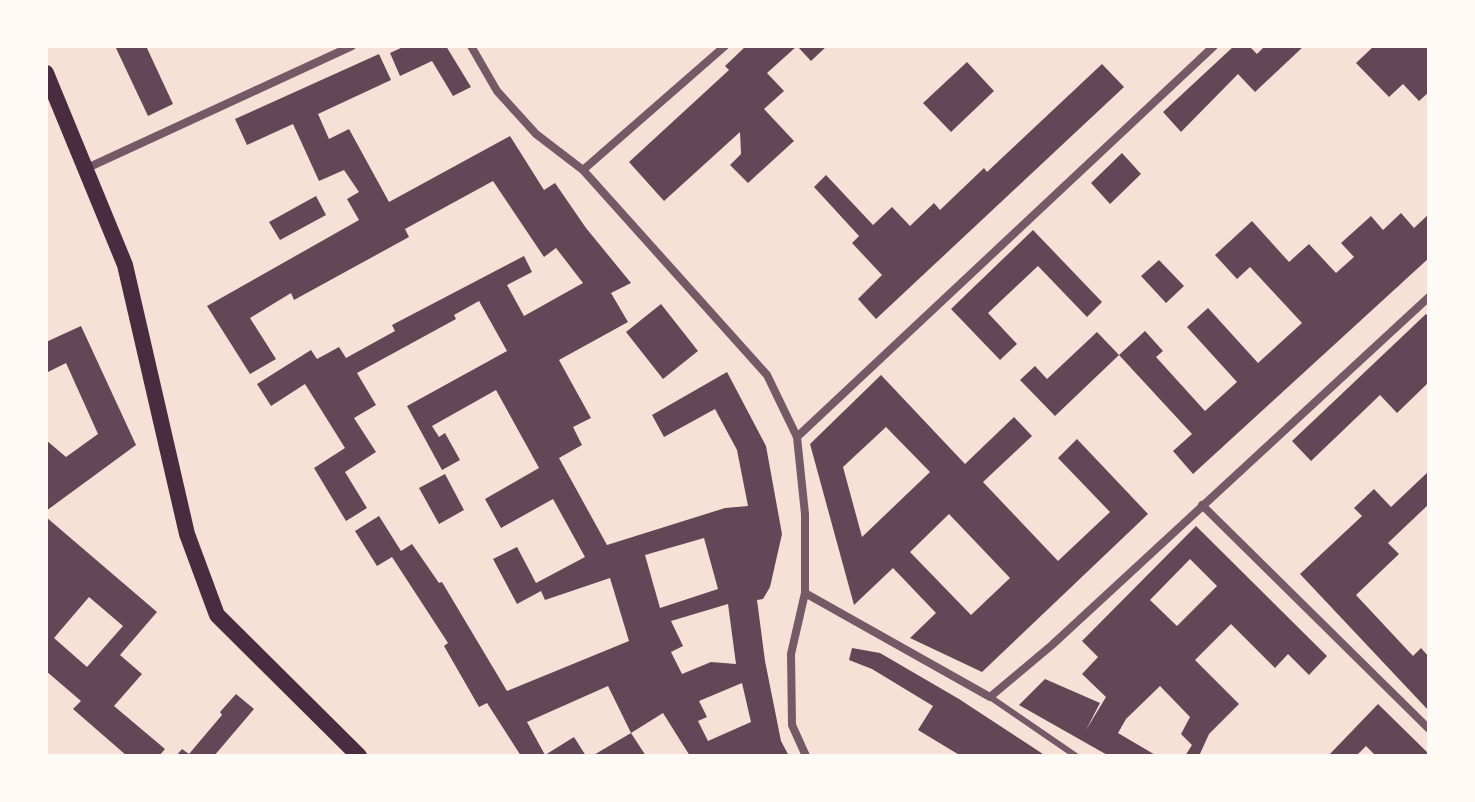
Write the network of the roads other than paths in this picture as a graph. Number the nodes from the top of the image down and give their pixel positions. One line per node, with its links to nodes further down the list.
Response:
1 (352, 46): 6 (street)
2 (471, 46): 7 (street)
3 (725, 46): 7 (street)
4 (1214, 46): 9 (street)
5 (46, 73): 6 (main road)
6 (85, 169): 14 (main road)
7 (583, 170): 9 (street)
8 (1429, 298): 10 (street)
9 (797, 437): 11 (street)
10 (1202, 505): 12 (street); 13 (street)
11 (805, 593): 12 (street); 15 (street)
12 (990, 697): 16 (lane)
13 (1429, 729)
14 (359, 756)
15 (806, 756)
16 (1076, 756)

